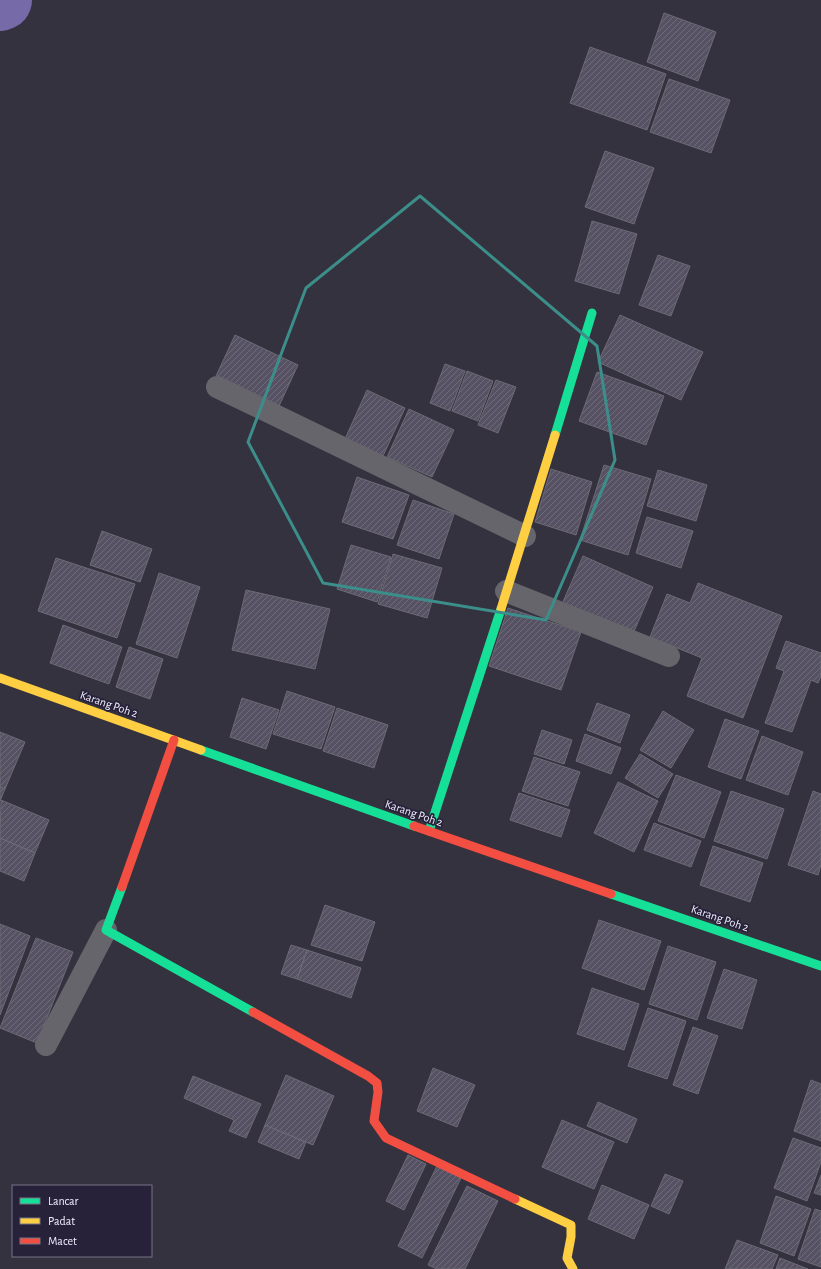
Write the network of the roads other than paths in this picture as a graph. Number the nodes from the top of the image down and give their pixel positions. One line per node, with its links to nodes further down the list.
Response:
1 (592, 313): 3 (street)
2 (217, 387): 3 (street)
3 (525, 536): 4 (street)
4 (506, 591): 5 (street); 8 (street)
5 (669, 656)
6 (0, 678): 7 (street, Karang Poh 2)
7 (174, 740): 8 (street, Karang Poh 2); 9 (street)
8 (428, 831): 10 (street, Karang Poh 2)
9 (106, 930): 11 (street); 12 (street)
10 (821, 966)
11 (46, 1044)
12 (573, 1269)

